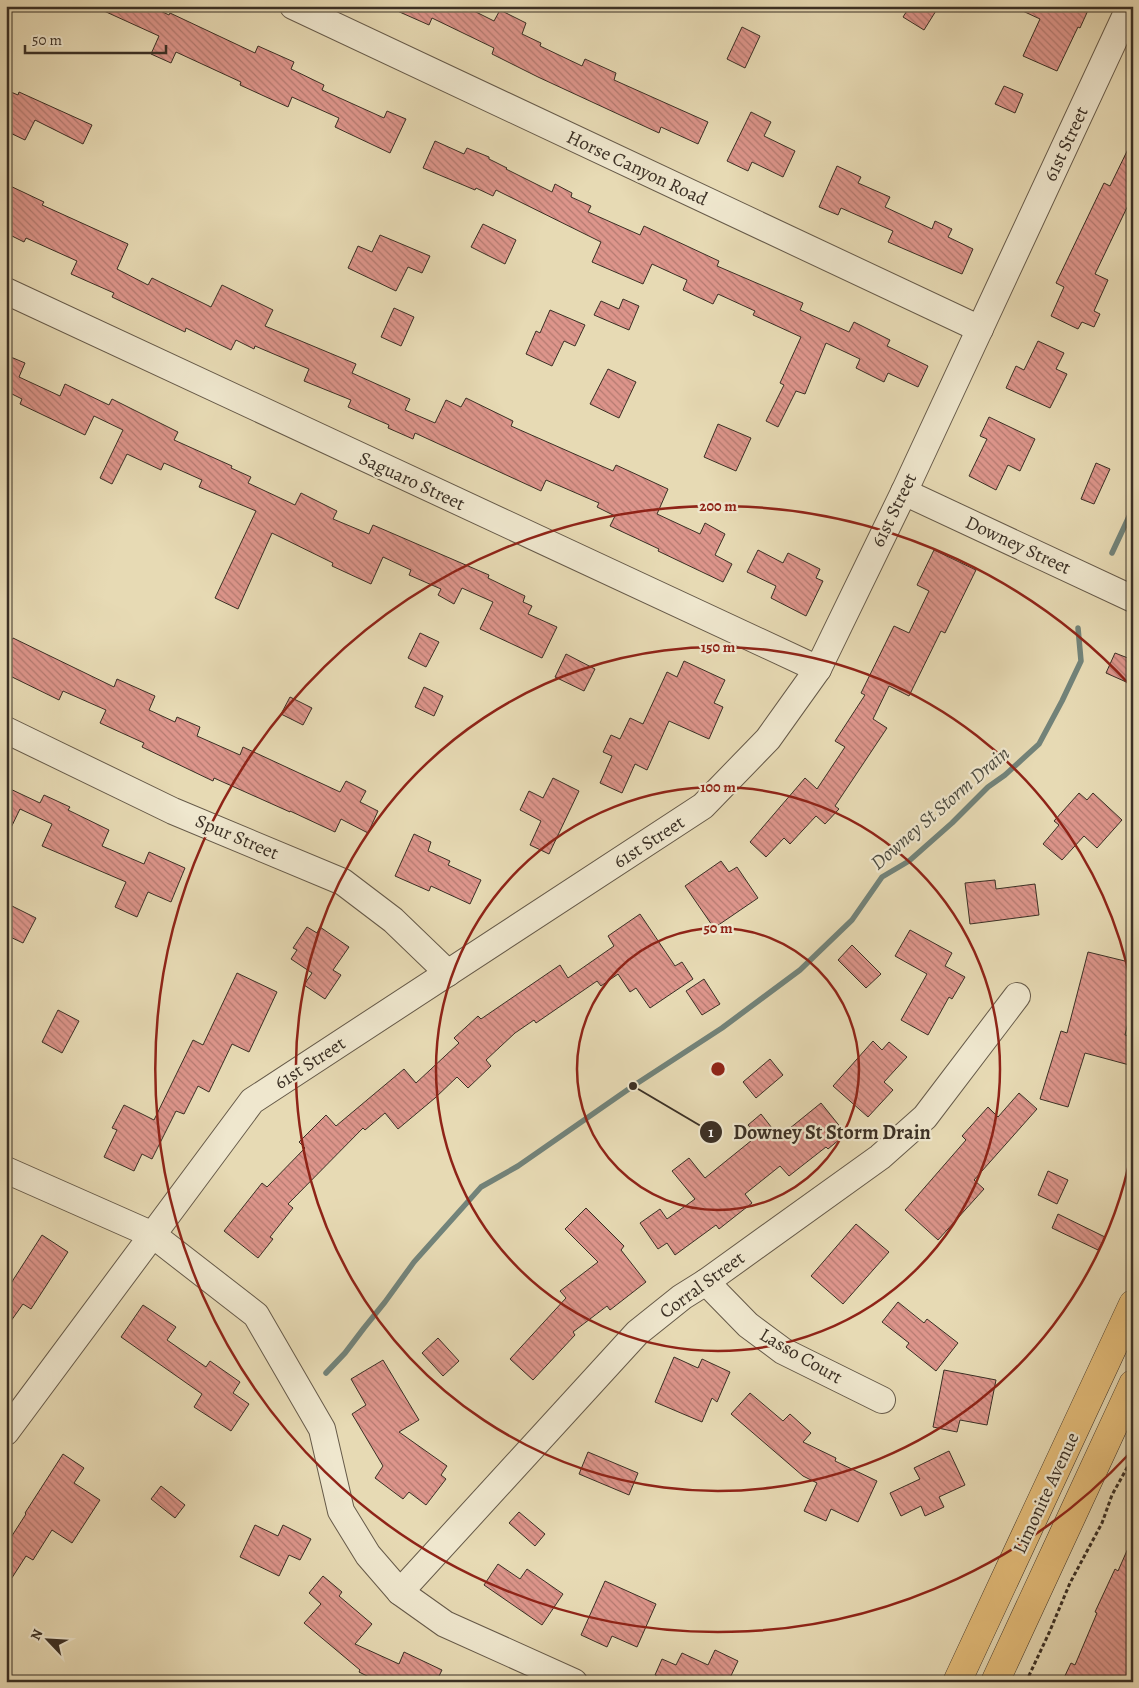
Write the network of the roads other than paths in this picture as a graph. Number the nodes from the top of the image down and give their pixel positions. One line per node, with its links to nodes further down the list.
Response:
1 (293, 6): 4 (street, Horse Canyon Road)
2 (1130, 6): 4 (street, 61st Street)
3 (6, 291): 7 (street, Saguaro Street)
4 (980, 329): 5 (street, 61st Street)
5 (904, 492): 6 (street, Downey Street); 7 (street, 61st Street)
6 (1133, 599)
7 (818, 669): 9 (street, 61st Street)
8 (6, 730): 9 (street, Spur Street)
9 (448, 973): 12 (street, 61st Street)
10 (1017, 996): 13 (street, Corral Street)
11 (6, 1170): 12 (street)
12 (153, 1235): 17 (street, 61st Street); 18 (street)
13 (706, 1282): 16 (street, Lasso Court); 18 (street, Corral Street)
14 (1133, 1304): 20 (main road, Limonite Avenue)
15 (1133, 1384): 21 (main road, Limonite Avenue)
16 (882, 1400)
17 (6, 1432)
18 (400, 1592): 19 (street)
19 (574, 1682)
20 (957, 1682)
21 (995, 1682)

